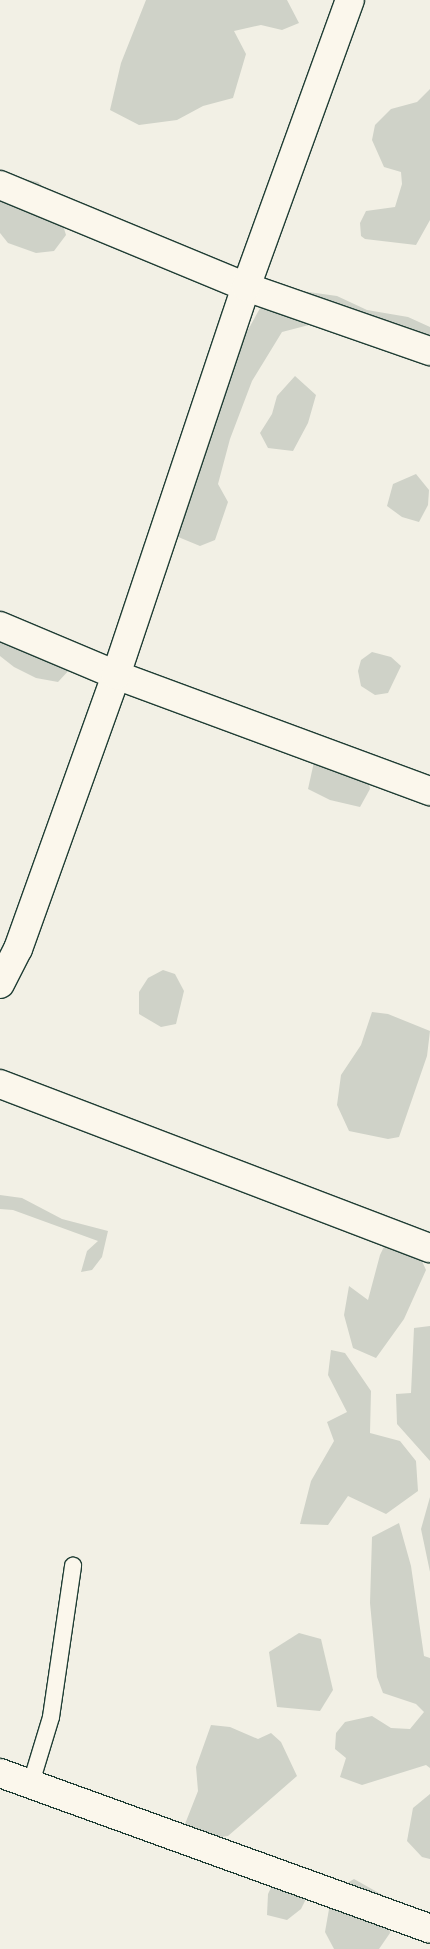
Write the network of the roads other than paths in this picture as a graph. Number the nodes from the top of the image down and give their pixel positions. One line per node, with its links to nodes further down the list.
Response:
1 (350, 0): 3 (street)
2 (0, 185): 3 (street)
3 (246, 287): 4 (street); 6 (street)
4 (430, 352)
5 (0, 626): 6 (street)
6 (116, 675): 7 (street); 8 (street)
7 (430, 791)
8 (0, 984)
9 (0, 1084): 10 (street)
10 (430, 1248)
11 (73, 1566): 13 (lane)
12 (0, 1773): 13 (street)
13 (31, 1783): 14 (street)
14 (430, 1929)

